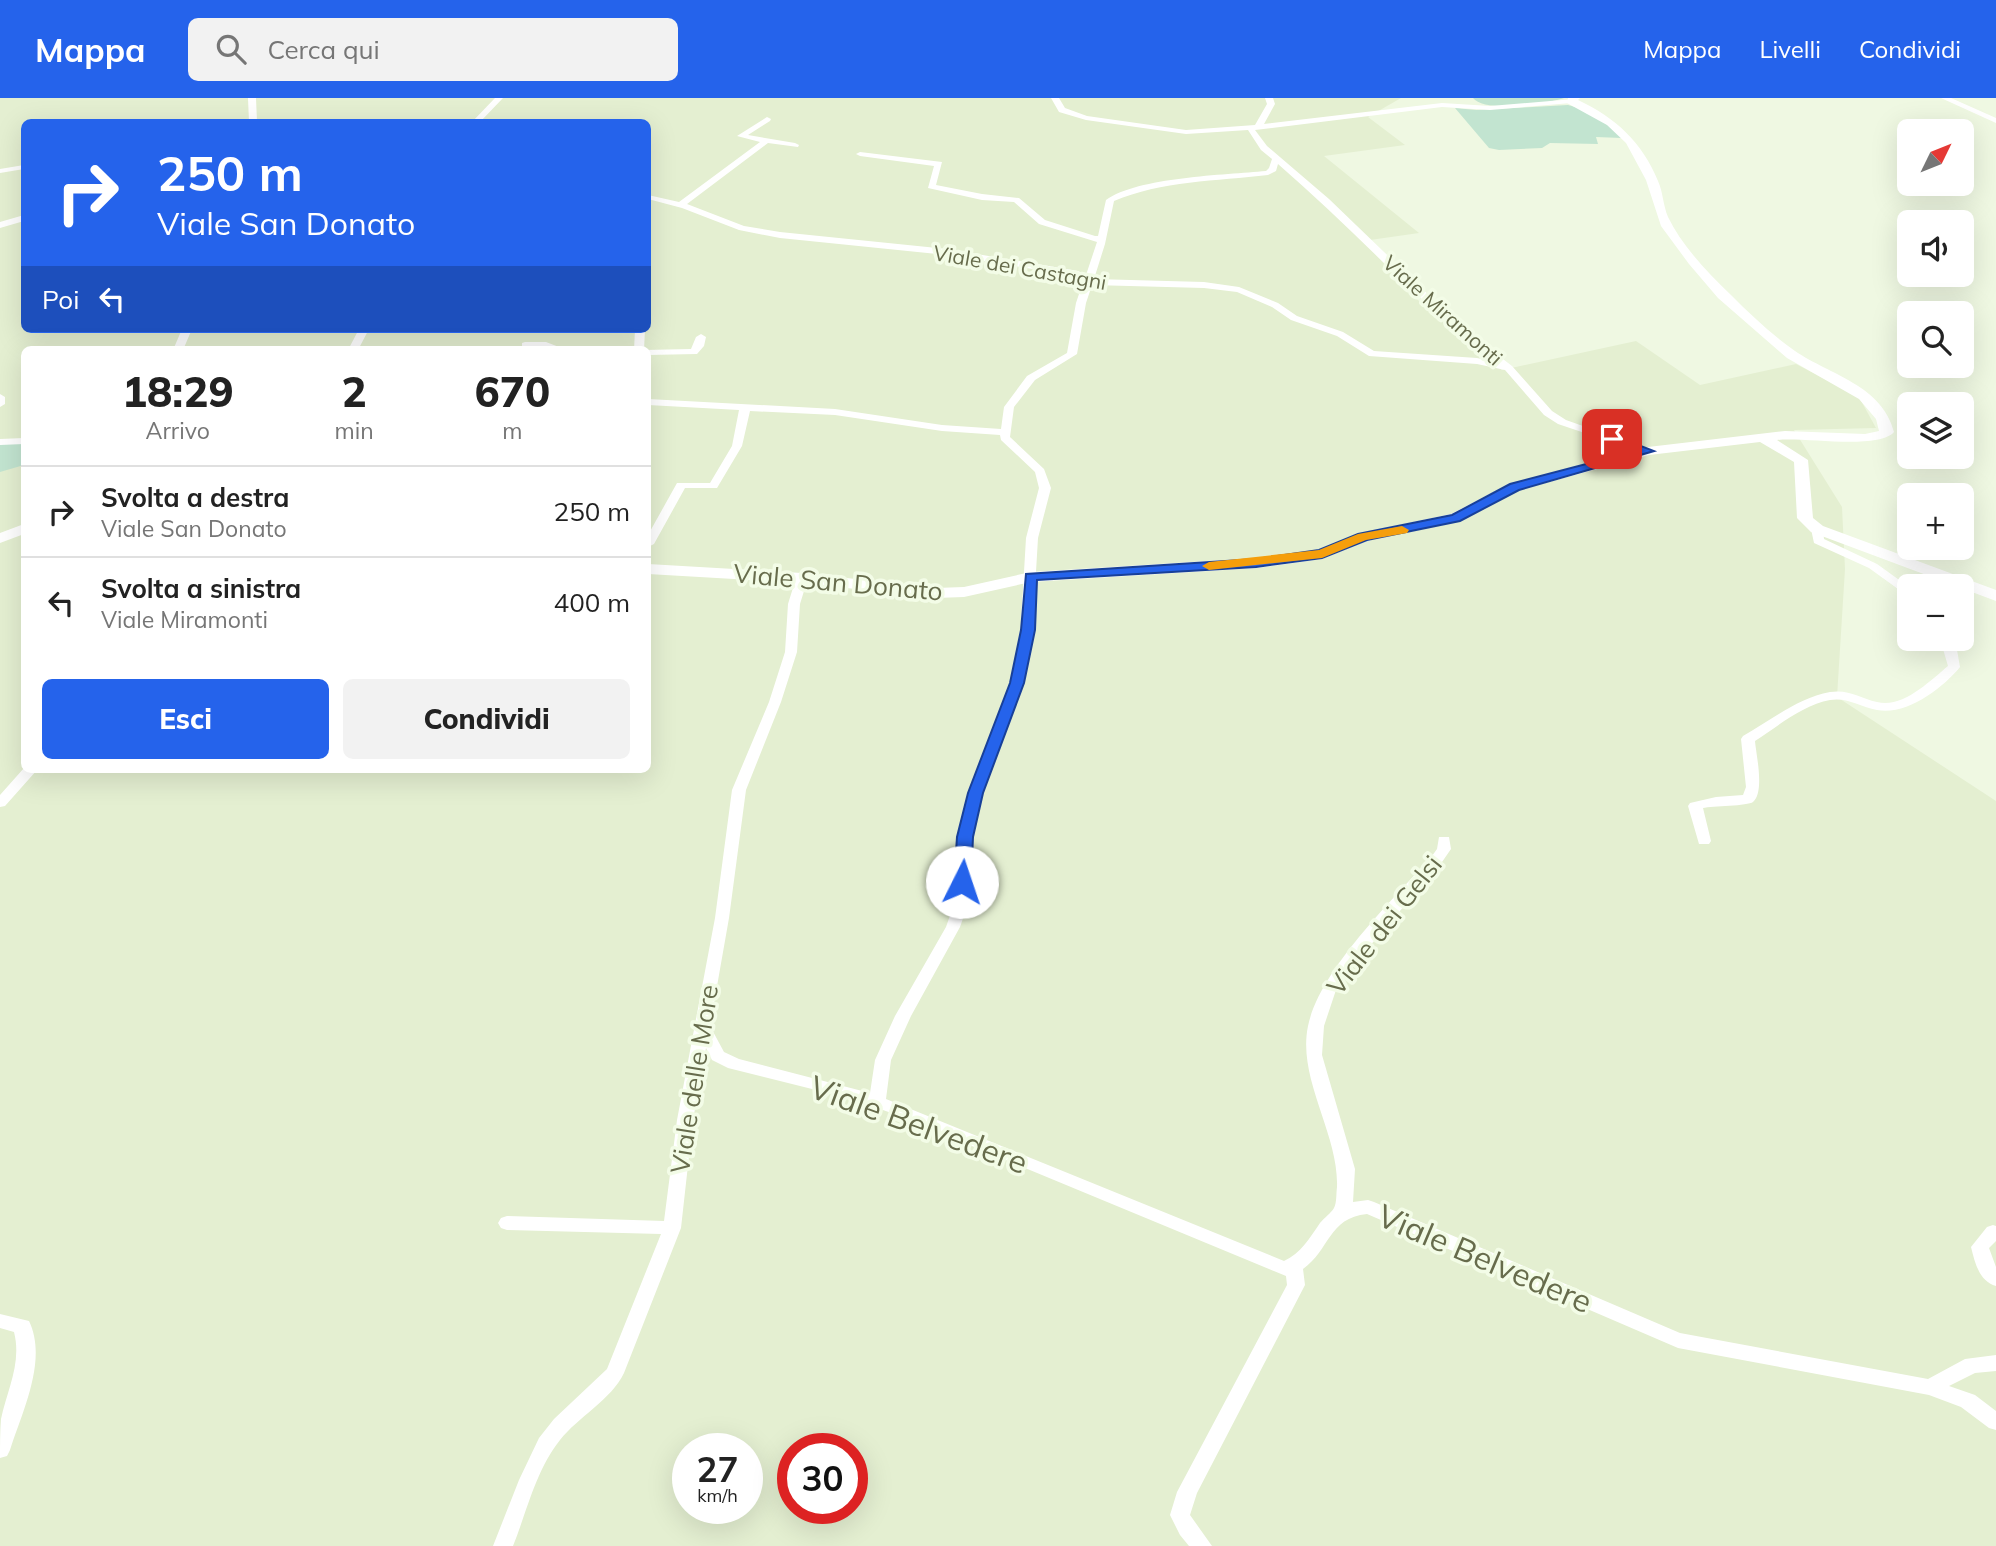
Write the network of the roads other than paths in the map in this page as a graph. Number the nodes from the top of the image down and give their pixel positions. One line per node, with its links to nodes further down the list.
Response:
1 (252, 98): 8 (street)
2 (499, 98): 9 (street)
3 (1055, 98): 11 (street)
4 (1269, 98): 11 (street)
5 (1945, 98): 10 (street)
6 (1573, 100): 11 (street); 34 (street, Viale San Donato)
7 (767, 118): 12 (street)
8 (253, 119)
9 (479, 119)
10 (1996, 121)
11 (1254, 130): 15 (street, Viale Miramonti)
12 (766, 141): 13 (street); 19 (street)
13 (795, 145)
14 (860, 154): 22 (street)
15 (1276, 159): 22 (street); 28 (street, Viale Miramonti)
16 (21, 168): 17 (street)
17 (0, 171)
18 (651, 198): 19 (street, Viale dei Castagni)
19 (680, 205): 23 (street, Viale dei Castagni)
20 (21, 219): 21 (street)
21 (0, 225)
22 (1102, 239): 23 (street)
23 (1089, 282): 28 (street, Viale dei Castagni); 33 (street)
24 (701, 337): 27 (street)
25 (526, 345): 26 (street)
26 (549, 346)
27 (651, 352)
28 (1508, 368): 37 (street, Viale Miramonti)
29 (0, 397): 31 (street)
30 (651, 402): 32 (street)
31 (0, 404)
32 (745, 408): 33 (street); 41 (street)
33 (1006, 432): 43 (street)
34 (1763, 438): 37 (street, Viale San Donato); 38 (street)
35 (21, 441): 36 (street)
36 (0, 442)
37 (1648, 451): 43 (street, Viale San Donato)
38 (1817, 529): 45 (street); 46 (street)
39 (21, 530): 40 (street)
40 (0, 538)
41 (651, 539)
42 (651, 569): 44 (street, Viale San Donato)
43 (1031, 577): 44 (street, Viale San Donato); 53 (street)
44 (802, 578): 52 (street, Viale delle More)
45 (1897, 584)
46 (1996, 596)
47 (1951, 651): 51 (street)
48 (27, 773): 49 (street)
49 (0, 803)
50 (1444, 840): 54 (street, Viale dei Gelsi)
51 (1704, 841)
52 (702, 1025): 53 (street, Viale Belvedere); 56 (street, Viale delle More)
53 (877, 1101): 58 (street, Viale Belvedere)
54 (1341, 1214): 58 (street, Viale Belvedere); 62 (street, Viale Belvedere)
55 (507, 1223): 56 (street)
56 (672, 1228): 65 (street, Viale delle More)
57 (1996, 1233): 59 (street)
58 (1293, 1265): 66 (street)
59 (1996, 1279)
60 (0, 1321): 64 (street)
61 (1996, 1363): 62 (street)
62 (1930, 1387): 63 (street, Viale Belvedere)
63 (1996, 1422)
64 (0, 1450)
65 (503, 1546)
66 (1202, 1546)

